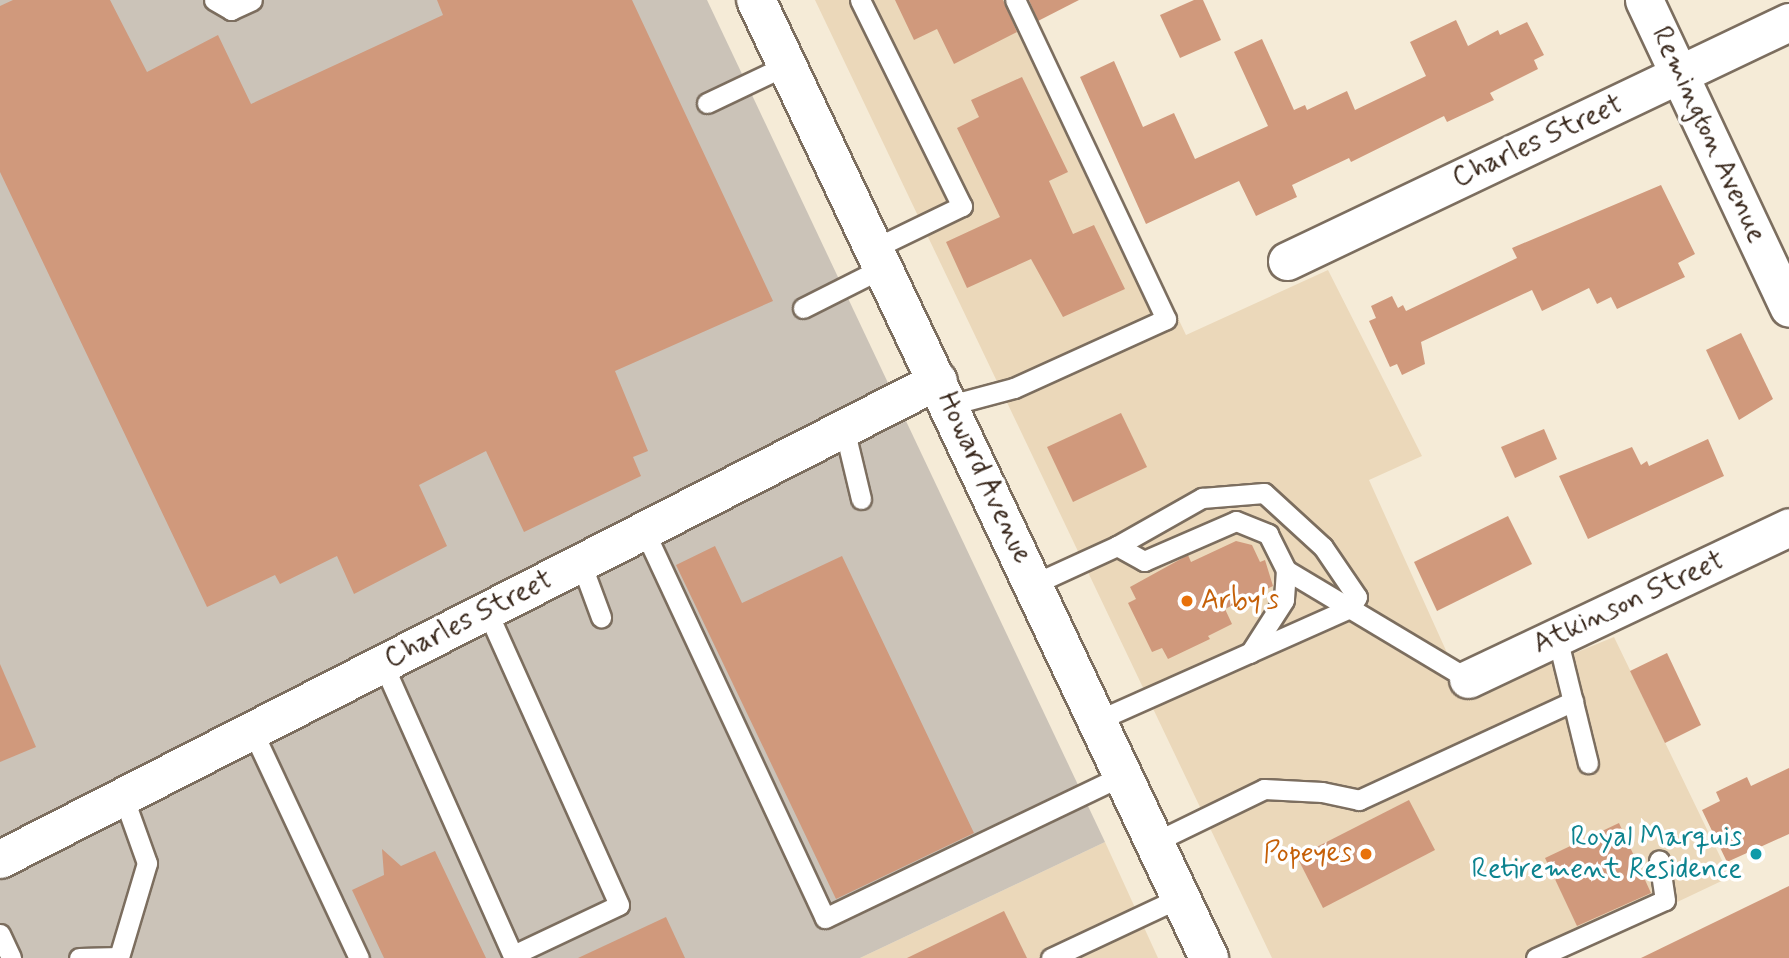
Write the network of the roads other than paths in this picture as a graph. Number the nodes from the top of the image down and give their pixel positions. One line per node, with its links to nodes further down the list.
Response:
1 (214, 0): 2 (lane)
2 (251, 0)
3 (756, 0): 8 (main road, Howard Avenue)
4 (860, 0): 11 (lane)
5 (1015, 0): 15 (lane)
6 (1644, 0): 9 (street, Remington Avenue)
7 (1789, 23): 9 (street, Charles Street)
8 (787, 65): 10 (lane); 11 (main road, Howard Avenue)
9 (1679, 75): 12 (street, Charles Street); 14 (street, Remington Avenue)
10 (707, 103)
11 (879, 258): 13 (lane); 15 (main road, Howard Avenue)
12 (1287, 261)
13 (803, 308)
14 (1789, 308)
15 (944, 393): 16 (street, Charles Street); 23 (main road, Howard Avenue)
16 (844, 428): 17 (lane); 19 (street, Charles Street)
17 (861, 499)
18 (1789, 527): 27 (street, Atkinson Street)
19 (645, 530): 21 (street, Charles Street); 35 (lane)
20 (1117, 547): 22 (lane); 23 (lane); 24 (lane)
21 (581, 563): 25 (street, Charles Street); 26 (lane)
22 (1286, 570): 24 (lane); 28 (lane)
23 (1034, 584): 32 (main road, Howard Avenue)
24 (1350, 608): 28 (lane); 30 (lane)
25 (487, 611): 29 (street, Charles Street); 42 (lane)
26 (601, 617)
27 (1557, 637): 30 (street, Atkinson Street); 31 (lane)
28 (1249, 653): 32 (lane)
29 (383, 664): 33 (street, Charles Street); 42 (lane)
30 (1468, 679)
31 (1573, 701): 34 (lane); 37 (lane)
32 (1098, 720): 35 (main road, Howard Avenue)
33 (252, 730): 36 (street, Charles Street); 45 (lane)
34 (1588, 763)
35 (1124, 775): 37 (main road, Howard Avenue)
36 (123, 796): 38 (street, Charles Street); 44 (lane)
37 (1155, 842): 40 (main road, Howard Avenue)
38 (0, 859)
39 (1659, 860): 48 (lane)
40 (1181, 897): 46 (lane); 47 (main road, Howard Avenue)
41 (0, 934): 43 (lane)
42 (513, 957)
43 (10, 958)
44 (79, 958)
45 (359, 958)
46 (1051, 958)
47 (1209, 958)
48 (1536, 958)

